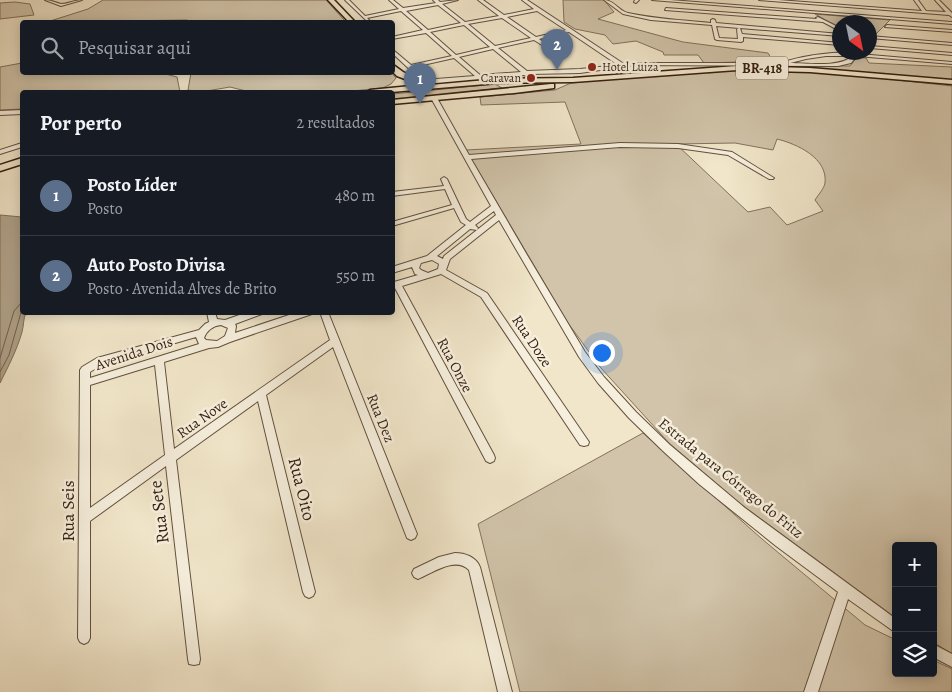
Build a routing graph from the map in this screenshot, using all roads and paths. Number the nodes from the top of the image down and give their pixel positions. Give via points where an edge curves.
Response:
1 (47, 0) edge
2 (80, 0) edge
3 (330, 0) edge
4 (347, 0) edge
5 (391, 0) edge
6 (456, 0) edge
7 (480, 0) edge
8 (524, 0) edge
9 (606, 0) edge
10 (655, 0) edge
11 (731, 0) edge
12 (761, 0) edge
13 (839, 0) edge
14 (872, 0) edge
15 (881, 0) edge
16 (885, 0) edge
17 (916, 0) edge
18 (937, 0) edge
19 (666, 1) edge
20 (791, 1) edge
21 (437, 2) edge
22 (942, 4) junction
23 (952, 5) edge
24 (732, 6) junction
25 (842, 6) junction
26 (539, 9) junction
27 (666, 9) junction
28 (777, 9) junction
29 (887, 9) junction
30 (402, 10) junction
31 (689, 10) junction
32 (712, 12) junction
33 (807, 12) junction
34 (925, 12) junction
35 (735, 14) junction
36 (952, 14) edge
37 (504, 16) junction
38 (757, 16) junction
39 (781, 18) junction
40 (894, 18) junction
41 (350, 20) edge
42 (366, 20) edge
43 (823, 20) junction
44 (667, 21) junction
45 (691, 23) junction
46 (952, 23) edge
47 (465, 24) junction
48 (714, 25) junction
49 (832, 25) edge
50 (738, 26) junction
51 (887, 26) junction
52 (763, 28) junction
53 (914, 28) junction
54 (571, 30) junction
55 (940, 30) junction
56 (427, 31) junction
57 (787, 31) junction
58 (952, 31) edge
59 (832, 34) edge
60 (877, 34) edge
61 (395, 37) edge
62 (740, 37) junction
63 (536, 38) junction
64 (877, 39) edge
65 (791, 40) junction
66 (927, 42) junction
67 (832, 43) edge
68 (952, 43) edge
69 (794, 46) dead end
70 (496, 48) junction
71 (877, 48) edge
72 (797, 52) dead end
73 (395, 53) edge
74 (556, 53) dead end
75 (832, 54) edge
76 (952, 54) edge
77 (877, 56) edge
78 (456, 57) junction
79 (646, 57) dead end
80 (797, 59) junction
81 (851, 60) edge
82 (952, 63) edge
83 (656, 64) junction
84 (782, 64) junction
85 (622, 65) junction
86 (410, 67) junction
87 (395, 69) edge
88 (592, 70) junction
89 (580, 71) junction
90 (400, 74) junction
91 (524, 74) junction
92 (479, 77) junction
93 (602, 78) junction
94 (586, 79) junction
95 (509, 80) junction
96 (550, 80) junction
97 (573, 80) junction
98 (498, 81) junction
99 (952, 82) edge
100 (431, 87) junction
101 (386, 90) edge
102 (395, 90) edge
103 (499, 93) junction
104 (434, 98) junction
105 (395, 102) edge
106 (20, 112) edge
107 (0, 113) edge
108 (20, 146) edge
109 (0, 152) edge
110 (467, 157) junction
111 (20, 162) edge
112 (0, 168) edge
113 (771, 178) dead end
114 (444, 179) dead end
115 (448, 187) junction
116 (395, 194) edge
117 (455, 206) junction
118 (497, 211) junction
119 (395, 223) edge
120 (470, 226) junction
121 (480, 231) junction
122 (430, 257) junction
123 (417, 263) junction
124 (443, 268) junction
125 (395, 269) edge
126 (424, 276) junction
127 (395, 285) edge
128 (212, 315) edge
129 (251, 315) edge
130 (299, 315) edge
131 (325, 315) edge
132 (214, 323) junction
133 (228, 323) junction
134 (202, 332) junction
135 (228, 339) junction
136 (334, 341) junction
137 (207, 345) junction
138 (159, 360) junction
139 (85, 383) junction
140 (261, 395) junction
141 (584, 442) dead end
142 (490, 458) dead end
143 (170, 459) junction
144 (85, 518) junction
145 (411, 534) dead end
146 (418, 573) dead end
147 (846, 590) junction
148 (310, 592) dead end
149 (892, 624) edge
150 (84, 638) dead end
151 (937, 652) edge
152 (194, 659) dead end
153 (952, 661) edge
154 (505, 692) edge
155 (811, 692) edge

1 - 2 street via 57,4
3 - 41 main road
4 - 42 street
5 - 30 street
6 - 21 street
7 - 37 street
8 - 26 street
9 - 44 street via 629,16
10 - 19 street
11 - 24 street
12 - 20 street
13 - 25 street
14 - 15 street
15 - 16 street
15 - 29 street
17 - 34 street
18 - 22 street
19 - 24 street
19 - 27 street
20 - 25 street
20 - 33 street
21 - 30 street
21 - 47 street
22 - 23 street
22 - 36 street
24 - 28 street
24 - 35 street
25 - 29 street
26 - 37 street
26 - 54 street
27 - 31 street
27 - 44 street
28 - 33 street
28 - 39 street
29 - 34 street
29 - 40 street
30 - 42 street
30 - 56 street
31 - 32 street
31 - 45 street
32 - 35 street
32 - 48 street
33 - 40 street
33 - 43 street
34 - 36 street
35 - 38 street
35 - 50 street
37 - 47 street
37 - 63 street
38 - 39 street
38 - 52 street
39 - 43 street
39 - 57 street
40 - 46 street
40 - 51 street
43 - 49 street
44 - 45 street
45 - 48 street
47 - 56 street
47 - 70 street
48 - 50 street
48 - 62 street via 717,38
50 - 52 street
50 - 62 street
51 - 53 street
51 - 60 street
52 - 57 street
53 - 55 street
53 - 66 street
54 - 63 street
54 - 85 street
55 - 58 street
55 - 68 street
56 - 61 street
56 - 78 street
57 - 59 street
57 - 65 street
62 - 65 street
63 - 70 street
63 - 74 street
64 - 66 street
65 - 67 street
65 - 69 street
66 - 68 street
70 - 78 street
70 - 91 street
71 - 76 street
72 - 80 street
73 - 86 street
75 - 80 street
77 - 82 street
78 - 86 street
78 - 92 street
79 - 83 street
80 - 84 street
81 - 84 street via 838,65
83 - 84 street
83 - 85 street
85 - 88 street
86 - 92 street via 421,78 431,80
87 - 90 main road
88 - 89 street
88 - 93 street
89 - 91 street
89 - 94 street
90 - 100 main road
90 - 101 main road via 398,84
91 - 92 street
91 - 95 street
91 - 96 street
93 - 94 main road, BR-418
93 - 99 main road, BR-418 via 758,68
94 - 97 main road, BR-418
95 - 96 main road, BR-418
95 - 98 main road, BR-418
96 - 97 main road, BR-418
97 - 103 main road, BR-418
98 - 100 main road, BR-418
98 - 103 main road via 506,88
100 - 102 main road, BR-418
103 - 104 main road, BR-418
104 - 105 main road, BR-418
104 - 110 street, Estrada para Córrego do Fritz
106 - 107 street
108 - 109 street
110 - 113 street via 620,145 678,146 730,153
110 - 118 street, Estrada para Córrego do Fritz
111 - 112 main road
114 - 115 street
115 - 116 street
115 - 117 street
117 - 119 street
117 - 120 street
118 - 120 street
118 - 121 street
118 - 147 street, Estrada para Córrego do Fritz via 599,378 624,407 688,467
120 - 121 street
120 - 122 street
121 - 124 street via 447,258
122 - 123 street
122 - 124 street via 439,259
123 - 125 street
123 - 126 street via 416,270
124 - 126 street via 432,276
124 - 141 street, Rua Doze via 484,295
126 - 127 street
127 - 142 street, Rua Onze
128 - 132 street
129 - 133 street
130 - 135 street, Avenida Dois
131 - 136 street, Rua Dez
132 - 133 street
132 - 134 street, Avenida Dois
133 - 135 street via 233,329
134 - 137 street via 201,341
134 - 139 street, Avenida Dois via 92,365 85,370
135 - 137 street, Avenida Dois via 220,344
136 - 140 street, Rua Nove
136 - 145 street, Rua Dez
137 - 138 street, Avenida Dois
138 - 139 street, Avenida Dois
138 - 143 street, Rua Sete
139 - 144 street, Rua Seis
140 - 143 street, Rua Nove
140 - 148 street, Rua Oito
143 - 144 street, Rua Nove
143 - 152 street, Rua Sete
144 - 150 street, Rua Seis
146 - 154 street via 452,559 470,561
147 - 149 street, Estrada para Córrego do Fritz
147 - 155 street
151 - 153 street

